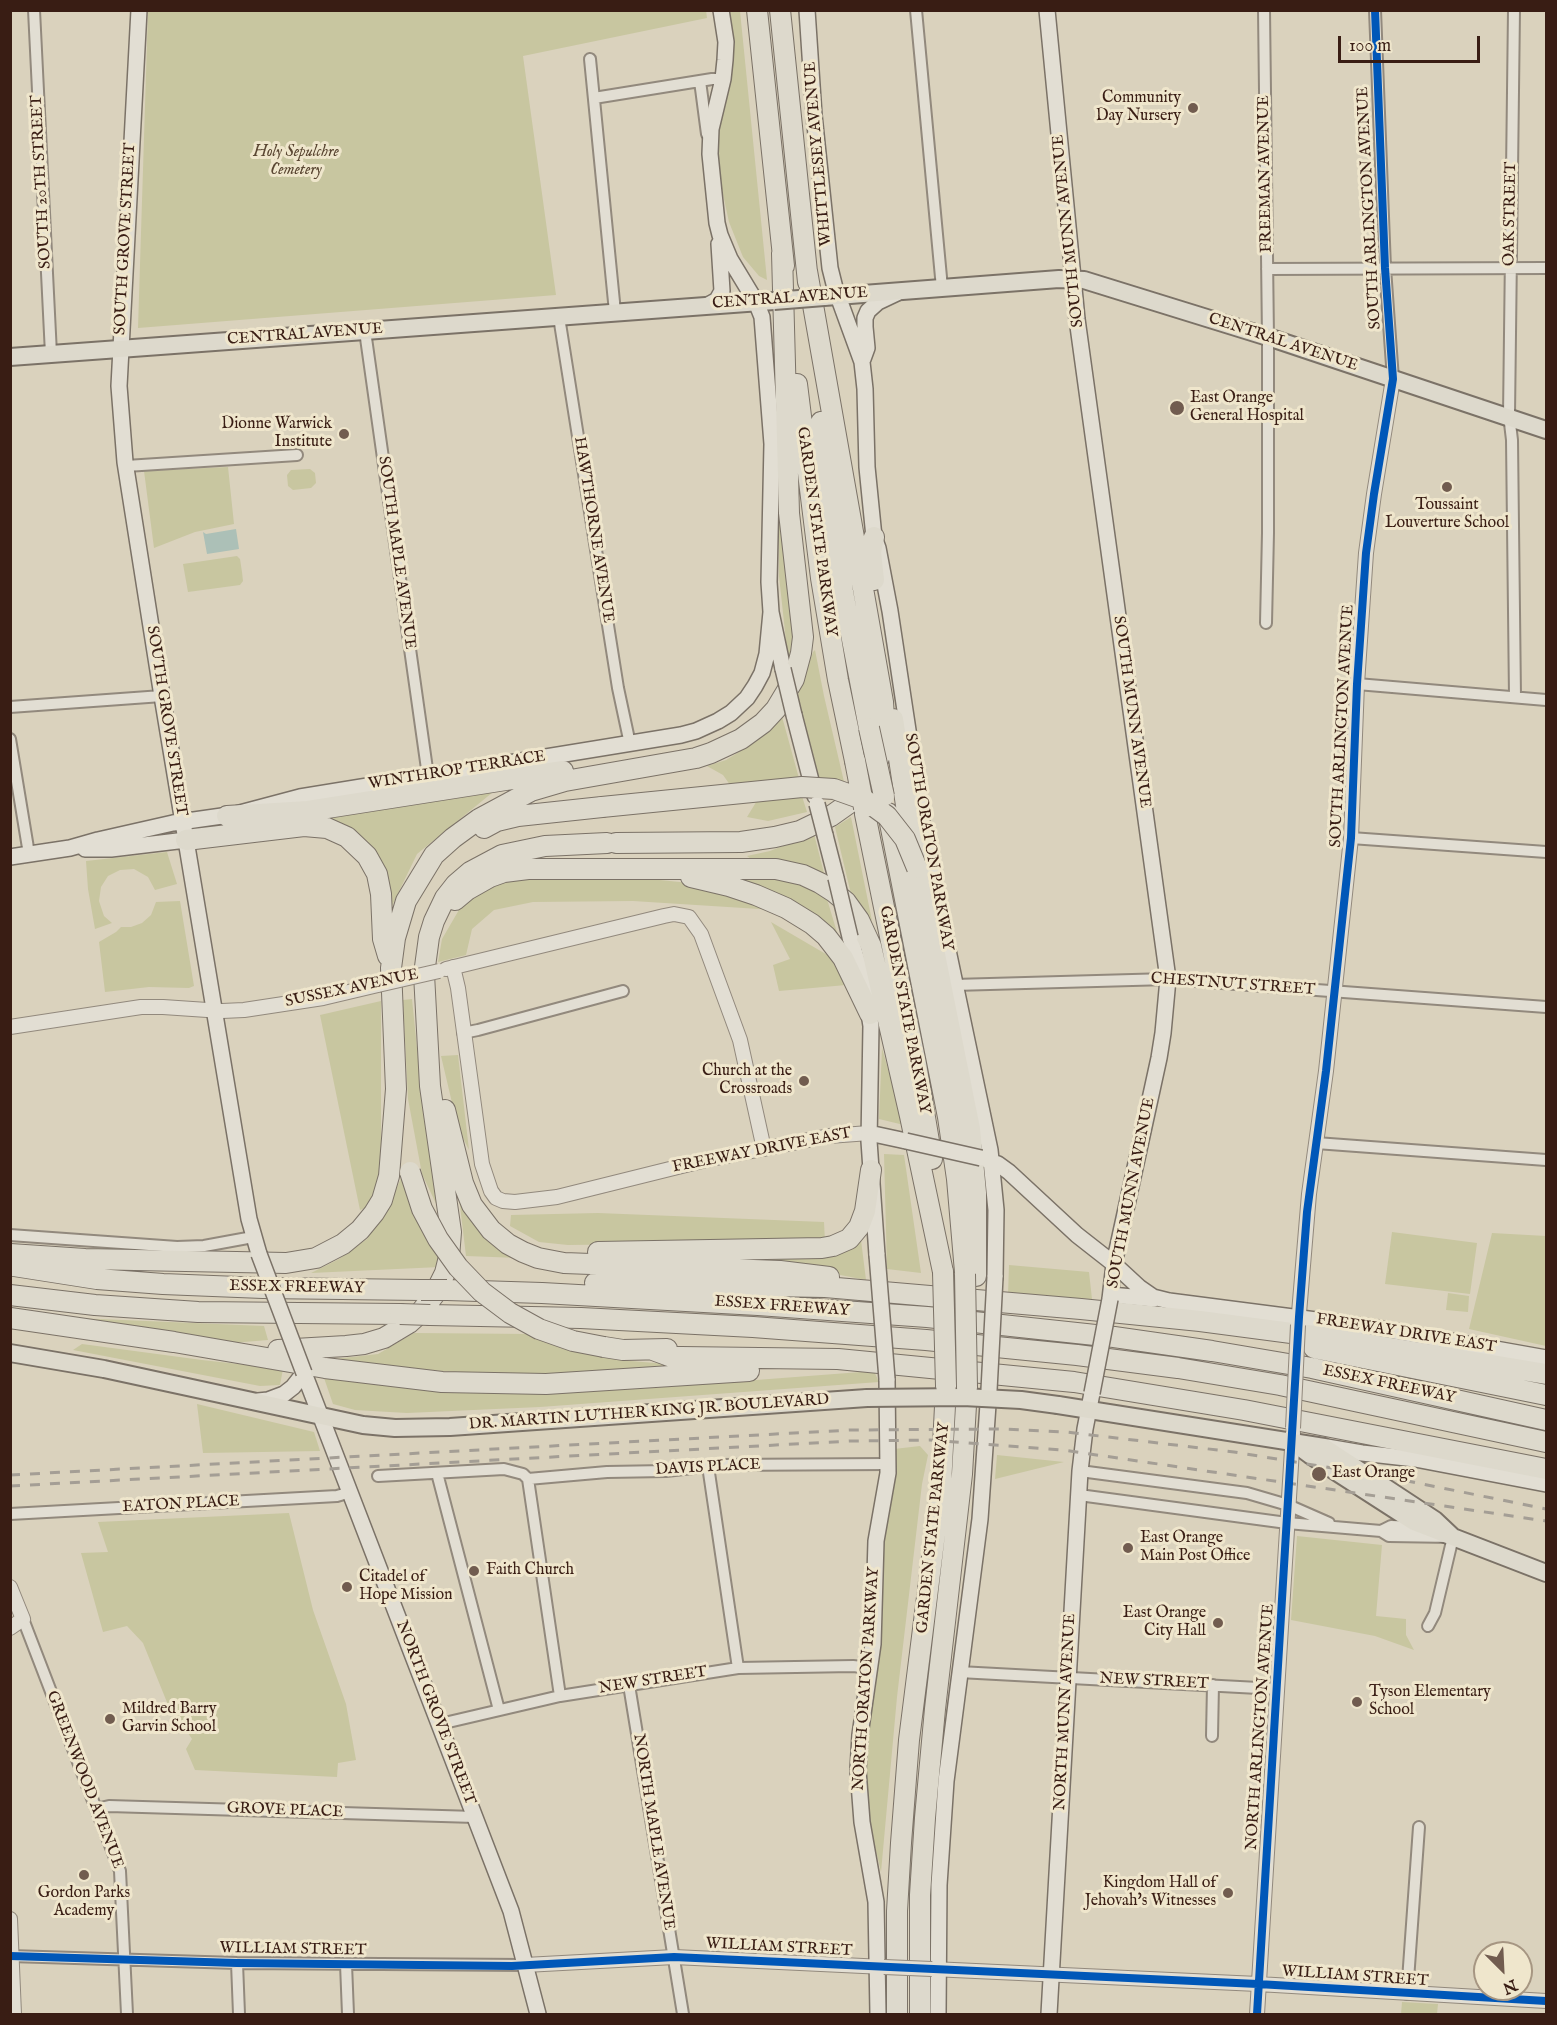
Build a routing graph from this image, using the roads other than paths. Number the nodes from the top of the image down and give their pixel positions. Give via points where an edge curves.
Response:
1 (34, 10) edge
2 (138, 10) edge
3 (721, 10) edge
4 (757, 10) edge
5 (780, 10) edge
6 (807, 10) edge
7 (916, 10) edge
8 (1047, 10) edge
9 (1264, 10) edge
10 (1376, 10) edge
11 (1514, 10) edge
12 (590, 59) dead end
13 (723, 79) junction
14 (700, 81) junction
15 (594, 98) junction
16 (710, 154) junction
17 (717, 223) junction
18 (782, 252) junction
19 (1385, 268) junction
20 (1510, 268) junction
21 (1546, 268) edge
22 (1267, 269) junction
23 (807, 271) junction
24 (1072, 279) junction
25 (942, 288) junction
26 (902, 291) junction
27 (831, 296) junction
28 (756, 302) junction
29 (708, 305) junction
30 (615, 312) junction
31 (559, 317) junction
32 (365, 331) junction
33 (1268, 337) junction
34 (120, 349) junction
35 (51, 354) junction
36 (10, 357) edge
37 (862, 362) junction
38 (1393, 379) junction
39 (1509, 418) junction
40 (1546, 430) edge
41 (297, 455) dead end
42 (126, 466) junction
43 (874, 537) junction
44 (771, 612) junction
45 (1266, 623) dead end
46 (1357, 684) junction
47 (162, 696) junction
48 (1515, 697) junction
49 (1546, 700) edge
50 (10, 707) edge
51 (10, 739) edge
52 (630, 744) junction
53 (610, 772) junction
54 (428, 776) junction
55 (226, 816) junction
56 (185, 831) junction
57 (1351, 838) junction
58 (1546, 852) edge
59 (29, 854) junction
60 (10, 857) edge
61 (428, 866) junction
62 (917, 868) junction
63 (602, 869) junction
64 (432, 927) junction
65 (453, 967) junction
66 (391, 968) junction
67 (1168, 979) junction
68 (954, 985) junction
69 (623, 991) dead end
70 (1335, 992) junction
71 (1546, 1007) edge
72 (214, 1011) junction
73 (870, 1014) junction
74 (426, 1023) junction
75 (10, 1027) edge
76 (463, 1032) junction
77 (396, 1089) junction
78 (869, 1133) junction
79 (1316, 1143) junction
80 (764, 1149) junction
81 (987, 1160) junction
82 (1546, 1160) edge
83 (460, 1168) junction
84 (871, 1170) junction
85 (10, 1235) edge
86 (253, 1237) junction
87 (10, 1254) edge
88 (1114, 1264) junction
89 (10, 1266) edge
90 (944, 1272) junction
91 (979, 1276) junction
92 (447, 1290) junction
93 (10, 1295) edge
94 (923, 1296) junction
95 (1111, 1297) junction
96 (1169, 1301) junction
97 (1081, 1309) junction
98 (10, 1318) edge
99 (1299, 1321) junction
100 (926, 1340) junction
101 (174, 1342) junction
102 (653, 1350) junction
103 (10, 1353) edge
104 (1546, 1358) edge
105 (902, 1365) junction
106 (304, 1374) junction
107 (1546, 1374) edge
108 (1546, 1395) edge
109 (254, 1401) junction
110 (1091, 1401) junction
111 (321, 1416) junction
112 (1546, 1420) edge
113 (1292, 1435) junction
114 (1546, 1442) edge
115 (1324, 1447) junction
116 (888, 1464) junction
117 (708, 1466) junction
118 (1546, 1469) edge
119 (1080, 1471) junction
120 (436, 1473) junction
121 (378, 1476) dead end
122 (528, 1479) junction
123 (1546, 1485) edge
124 (351, 1492) junction
125 (1079, 1496) junction
126 (1288, 1505) junction
127 (10, 1514) edge
128 (1287, 1523) junction
129 (1338, 1526) junction
130 (1426, 1528) junction
131 (1381, 1531) junction
132 (1453, 1537) junction
133 (1546, 1573) edge
134 (10, 1587) edge
135 (23, 1619) junction
136 (1428, 1626) dead end
137 (10, 1628) edge
138 (738, 1668) junction
139 (870, 1668) junction
140 (959, 1672) junction
141 (1068, 1677) junction
142 (629, 1685) junction
143 (1213, 1685) junction
144 (1277, 1689) junction
145 (560, 1696) junction
146 (499, 1710) junction
147 (440, 1724) junction
148 (1212, 1736) dead end
149 (96, 1809) junction
150 (475, 1817) junction
151 (1419, 1827) dead end
152 (10, 1918) edge
153 (11, 1956) edge
154 (674, 1957) junction
155 (125, 1959) junction
156 (237, 1963) junction
157 (346, 1964) junction
158 (525, 1965) junction
159 (880, 1967) junction
160 (935, 1969) junction
161 (1051, 1974) junction
162 (1258, 1984) junction
163 (1407, 1994) junction
164 (1546, 2001) edge
165 (14, 2014) edge
166 (127, 2014) edge
167 (239, 2014) edge
168 (348, 2014) edge
169 (538, 2014) edge
170 (683, 2014) edge
171 (878, 2014) edge
172 (897, 2014) edge
173 (920, 2014) edge
174 (938, 2014) edge
175 (1049, 2014) edge
176 (1257, 2014) edge

1 - 35 street, SOUTH 20TH STREET
2 - 34 main road, SOUTH GROVE STREET
3 - 13 main road via 726,42
4 - 18 highway, GARDEN STATE PARKWAY
5 - 23 highway, GARDEN STATE PARKWAY
6 - 27 main road, WHITTLESEY AVENUE
7 - 25 street
8 - 24 main road, SOUTH MUNN AVENUE
9 - 22 street, FREEMAN AVENUE
10 - 19 street, SOUTH ARLINGTON AVENUE
11 - 20 street, OAK STREET
12 - 15 street
13 - 14 street
13 - 16 main road via 711,129
14 - 15 street
14 - 16 street
15 - 30 street
16 - 17 main road
17 - 28 main road via 726,252
17 - 29 main road via 722,291
18 - 53 highway via 789,513 802,629 797,670 770,716 734,743 696,758
18 - 90 highway, GARDEN STATE PARKWAY, bridge via 820,570 838,680 926,1123
19 - 20 street
19 - 22 street
19 - 38 street, SOUTH ARLINGTON AVENUE
20 - 21 street
20 - 39 street, OAK STREET
22 - 33 street, FREEMAN AVENUE
23 - 64 highway via 884,710 881,753 870,778 855,799 831,816 801,831 775,837 741,842 612,843 511,852 477,867 456,884
23 - 91 highway, GARDEN STATE PARKWAY, bridge via 816,377 845,603 948,1116 960,1202
24 - 25 main road, CENTRAL AVENUE
24 - 33 main road, CENTRAL AVENUE via 1097,283
24 - 67 main road, SOUTH MUNN AVENUE
25 - 26 main road, CENTRAL AVENUE
26 - 27 main road, CENTRAL AVENUE
26 - 37 main road via 868,310 867,348
27 - 28 main road, CENTRAL AVENUE, bridge
27 - 37 main road, SOUTH ORATON PARKWAY
28 - 29 main road, CENTRAL AVENUE
28 - 44 main road via 762,322 772,444
29 - 30 main road, CENTRAL AVENUE
30 - 31 main road, CENTRAL AVENUE
31 - 32 main road, CENTRAL AVENUE
31 - 52 street, HAWTHORNE AVENUE
32 - 34 main road, CENTRAL AVENUE
32 - 54 street, SOUTH MAPLE AVENUE
33 - 38 main road, CENTRAL AVENUE
33 - 45 street, FREEMAN AVENUE
34 - 35 main road, CENTRAL AVENUE
34 - 42 main road, SOUTH GROVE STREET
35 - 36 main road, CENTRAL AVENUE
37 - 43 main road, SOUTH ORATON PARKWAY
38 - 39 main road, CENTRAL AVENUE
38 - 46 street, SOUTH ARLINGTON AVENUE via 1366,553
39 - 40 main road, CENTRAL AVENUE
39 - 48 street, OAK STREET
41 - 42 street
42 - 47 main road, SOUTH GROVE STREET
43 - 62 highway, bridge via 870,552
43 - 68 main road, SOUTH ORATON PARKWAY via 890,611 922,826
44 - 52 main road, WINTHROP TERRACE via 762,673 737,708 696,731
44 - 73 main road, bridge
46 - 48 street
46 - 57 street, SOUTH ARLINGTON AVENUE
47 - 50 street
47 - 56 main road, SOUTH GROVE STREET
48 - 49 street
51 - 59 street
52 - 54 main road, WINTHROP TERRACE
53 - 55 highway via 589,768 320,809
53 - 61 highway via 548,786 508,802 453,838
54 - 55 main road, WINTHROP TERRACE via 300,797
55 - 56 main road, WINTHROP TERRACE
56 - 59 main road, WINTHROP TERRACE via 111,849 70,848
56 - 66 highway via 311,826 347,837 367,856 377,874 383,939
56 - 72 main road, SOUTH GROVE STREET
57 - 58 street
57 - 70 street, SOUTH ARLINGTON AVENUE
59 - 60 main road, WINTHROP TERRACE
61 - 62 highway, bridge via 497,821 526,814 802,787 828,788 865,800 887,816 905,839
61 - 66 highway via 406,902
62 - 91 highway via 970,1129
63 - 64 highway via 504,872 460,896
63 - 73 highway via 698,879 786,908 819,930 838,950
63 - 90 highway via 783,870 820,883 851,908 873,953
64 - 74 highway via 424,964
65 - 72 street, SUSSEX AVENUE, bridge via 323,998
65 - 76 street
65 - 80 street, SUSSEX AVENUE via 664,916 689,917 702,933 740,1040
66 - 77 highway
67 - 68 street, CHESTNUT STREET
67 - 70 street, CHESTNUT STREET
67 - 88 main road, SOUTH MUNN AVENUE via 1159,1058
68 - 81 main road, SOUTH ORATON PARKWAY via 978,1091
69 - 76 street
70 - 71 street, CHESTNUT STREET
70 - 79 street, SOUTH ARLINGTON AVENUE
72 - 75 street, SUSSEX AVENUE via 141,1007
72 - 86 main road, SOUTH GROVE STREET
73 - 78 main road
74 - 83 highway
74 - 101 highway via 430,1086 451,1241 445,1273 425,1307 396,1332 358,1345 278,1350
76 - 80 street, FREEWAY DRIVE EAST via 482,1164 488,1185 499,1199 510,1202 557,1197
77 - 87 highway via 392,1158 385,1193 365,1225 330,1252 278,1264
77 - 102 highway, bridge via 410,1172 423,1209 438,1239 482,1292 539,1329 573,1341
78 - 80 street, FREEWAY DRIVE EAST
78 - 81 main road, FREEWAY DRIVE EAST, bridge
78 - 84 main road
79 - 82 street
79 - 99 street, SOUTH ARLINGTON AVENUE
81 - 88 main road, FREEWAY DRIVE EAST via 1009,1172
81 - 91 main road, SOUTH ORATON PARKWAY via 996,1210
83 - 84 highway via 480,1206 506,1232 542,1248 584,1252 833,1246 849,1239 859,1227
83 - 94 highway via 469,1198 486,1225 508,1244 538,1258 571,1263 792,1272
84 - 116 main road, NORTH ORATON PARKWAY, bridge via 887,1379
85 - 86 street via 177,1247
86 - 106 main road, SOUTH GROVE STREET, bridge
88 - 95 main road, SOUTH MUNN AVENUE
88 - 96 main road, FREEWAY DRIVE EAST via 1144,1292
89 - 92 highway, ESSEX FREEWAY, bridge via 163,1284
90 - 172 highway, GARDEN STATE PARKWAY, bridge via 946,1386 941,1486 900,1843
91 - 140 main road, SOUTH ORATON PARKWAY, bridge via 989,1390 980,1519
91 - 173 highway, GARDEN STATE PARKWAY, bridge via 959,1506 927,1786 920,1895
92 - 94 highway via 556,1282 813,1287
92 - 112 highway, ESSEX FREEWAY via 758,1305 927,1317 1114,1337 1301,1366
93 - 100 highway, ESSEX FREEWAY, bridge via 189,1312 650,1321
94 - 97 highway
95 - 96 main road
95 - 110 main road, SOUTH MUNN AVENUE, bridge
96 - 99 main road, FREEWAY DRIVE EAST
97 - 107 highway via 1337,1339
97 - 108 highway via 1326,1350
98 - 101 highway
99 - 104 main road, FREEWAY DRIVE EAST via 1404,1332
99 - 113 street, SOUTH ARLINGTON AVENUE, bridge
100 - 102 highway via 880,1349
100 - 114 highway, ESSEX FREEWAY via 1212,1373
101 - 105 highway via 364,1374 473,1383 546,1384 837,1365
102 - 105 highway via 687,1358 826,1358
103 - 109 main road, DR. MARTIN LUTHER KING JR. BOULEVARD via 112,1370
105 - 118 highway via 1074,1382 1176,1398
106 - 109 main road via 284,1395
106 - 111 main road, SOUTH GROVE STREET
109 - 111 main road, DR. MARTIN LUTHER KING JR. BOULEVARD
110 - 111 main road, DR. MARTIN LUTHER KING JR. BOULEVARD, bridge via 1058,1405 963,1396 867,1398 414,1429 377,1427
110 - 113 main road, DR. MARTIN LUTHER KING JR. BOULEVARD
110 - 119 main road, NORTH MUNN AVENUE
111 - 124 main road, NORTH GROVE STREET
113 - 115 main road, DR. MARTIN LUTHER KING JR. BOULEVARD
113 - 126 street, NORTH ARLINGTON AVENUE
113 - 130 main road, DR. MARTIN LUTHER KING JR. BOULEVARD via 1310,1455
115 - 123 main road via 1415,1458
115 - 132 main road, DR. MARTIN LUTHER KING JR. BOULEVARD via 1435,1520
116 - 117 street, DAVIS PLACE
116 - 139 main road, NORTH ORATON PARKWAY via 876,1545
117 - 122 street, DAVIS PLACE
117 - 138 street
119 - 125 main road, NORTH MUNN AVENUE
119 - 126 street via 1247,1493
120 - 121 street
120 - 122 street via 504,1469 523,1473
120 - 146 street
122 - 145 street
124 - 127 street, EATON PLACE via 337,1496
124 - 147 main road, NORTH GROVE STREET
125 - 128 street
125 - 141 main road, NORTH MUNN AVENUE
126 - 128 street, NORTH ARLINGTON AVENUE
126 - 129 street
128 - 129 street
128 - 144 street, NORTH ARLINGTON AVENUE
129 - 131 street
130 - 131 street via 1391,1526
130 - 132 main road, DR. MARTIN LUTHER KING JR. BOULEVARD
131 - 132 street via 1391,1536
132 - 133 main road, DR. MARTIN LUTHER KING JR. BOULEVARD
132 - 136 street via 1435,1613
134 - 135 street, GREENWOOD AVENUE
135 - 137 street
135 - 149 street, GREENWOOD AVENUE
138 - 139 street, NEW STREET
138 - 142 street, NEW STREET
139 - 159 main road, NORTH ORATON PARKWAY via 860,1735 858,1786 876,1902
140 - 141 street, NEW STREET
140 - 160 main road via 943,1814
141 - 143 street, NEW STREET
141 - 161 main road, NORTH MUNN AVENUE
142 - 145 street, NEW STREET
142 - 154 street, NORTH MAPLE AVENUE
143 - 144 street, NEW STREET
143 - 148 street
144 - 162 street, NORTH ARLINGTON AVENUE
145 - 146 street, NEW STREET
146 - 147 street, NEW STREET
147 - 150 main road, NORTH GROVE STREET
149 - 150 street, GROVE PLACE via 109,1806
149 - 155 street, GREENWOOD AVENUE via 121,1875
150 - 158 main road, NORTH GROVE STREET via 511,1911
151 - 163 street
152 - 153 street
153 - 155 street, WILLIAM STREET
153 - 165 street
154 - 158 street, WILLIAM STREET
154 - 159 street, WILLIAM STREET
154 - 170 street, NORTH MAPLE AVENUE
155 - 156 street, WILLIAM STREET
155 - 166 street, GREENWOOD AVENUE
156 - 157 street, WILLIAM STREET
156 - 167 street
157 - 158 street, WILLIAM STREET
157 - 168 street
158 - 169 main road, NORTH GROVE STREET
159 - 160 street, WILLIAM STREET, bridge
159 - 171 main road, NORTH ORATON PARKWAY
160 - 161 street, WILLIAM STREET
160 - 174 main road
161 - 162 street, WILLIAM STREET
161 - 175 main road, NORTH MUNN AVENUE
162 - 163 street, WILLIAM STREET
162 - 176 street, NORTH ARLINGTON AVENUE
163 - 164 street, WILLIAM STREET

